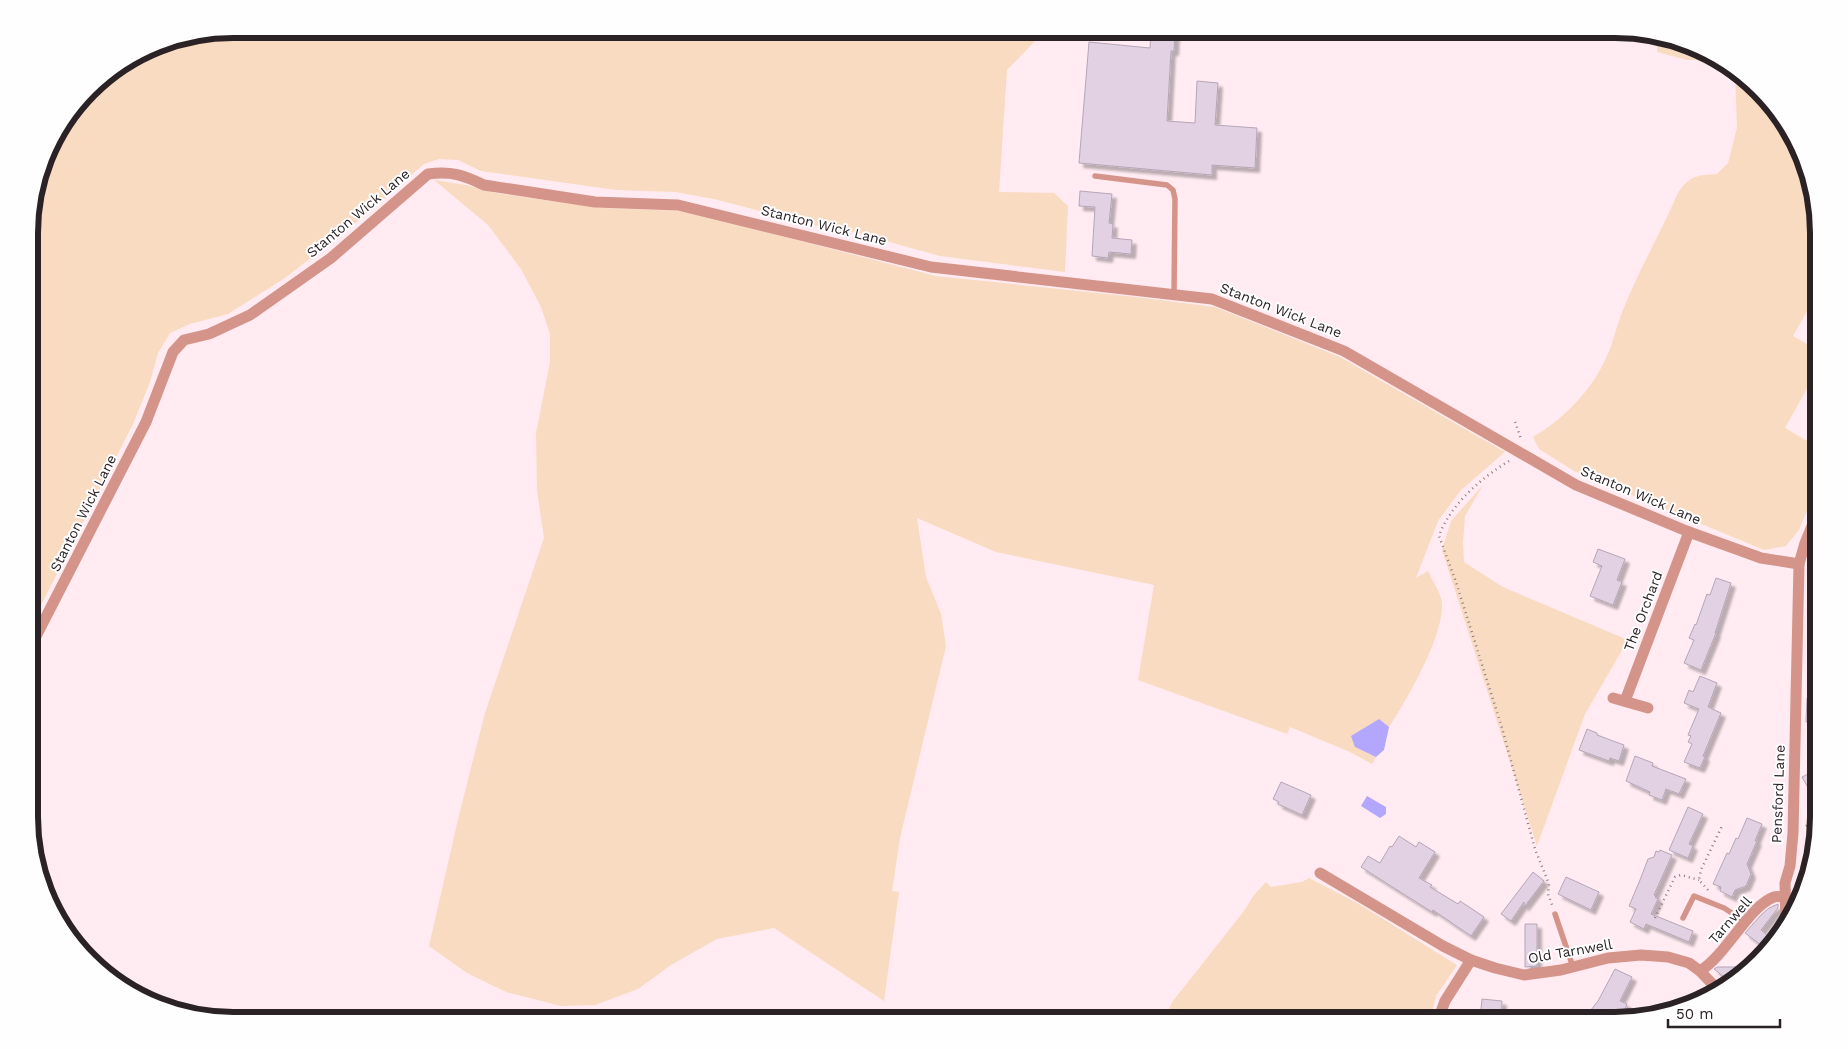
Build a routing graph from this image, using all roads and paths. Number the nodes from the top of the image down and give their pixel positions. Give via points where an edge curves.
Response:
1 (1095, 176) dead end
2 (1174, 295) junction
3 (1523, 454) junction
4 (1810, 531) edge
5 (1689, 532) junction
6 (1799, 564) junction
7 (38, 632) edge
8 (1613, 698) dead end
9 (1625, 701) junction
10 (1648, 708) dead end
11 (1810, 824) edge
12 (1722, 826) dead end
13 (1804, 827) dead end
14 (1320, 873) dead end
15 (1699, 880) junction
16 (1785, 897) junction
17 (1724, 908) junction
18 (1786, 911) edge
19 (1555, 914) joint
20 (1655, 918) dead end
21 (1683, 918) dead end
22 (1746, 922) junction
23 (1471, 960) junction
24 (1573, 967) junction
25 (1700, 970) junction
26 (1713, 985) edge
27 (1441, 1012) edge

1 - 2 lane via 1167,185 1173,190 1176,199
2 - 3 street, Stanton Wick Lane via 1212,299 1344,351
2 - 7 street, Stanton Wick Lane via 932,267 678,205 595,202 484,185 446,172 428,174 331,258 250,315 208,334 184,340 172,352 146,422
3 - 5 street, Stanton Wick Lane via 1576,485
3 - 19 path via 1496,469 1466,496 1443,524 1439,536 1502,728
4 - 6 street, Pensford Lane
5 - 6 street, Stanton Wick Lane via 1761,558
5 - 9 street, The Orchard
6 - 16 street, Pensford Lane via 1793,833
8 - 9 street
9 - 10 street
11 - 13 path
12 - 15 path
14 - 23 street, Old Tarnwell
15 - 17 path
15 - 20 path via 1681,874 1675,877
16 - 18 street, Pensford Lane
16 - 22 street, Tarnwell via 1775,897 1766,902
17 - 21 lane via 1694,896
17 - 22 lane
19 - 24 lane
22 - 25 street, Tarnwell via 1720,954
23 - 24 street, Old Tarnwell via 1524,975
23 - 27 street via 1444,1001
24 - 25 street, Old Tarnwell via 1608,958 1641,955 1668,957
25 - 26 street, Old Tarnwell

